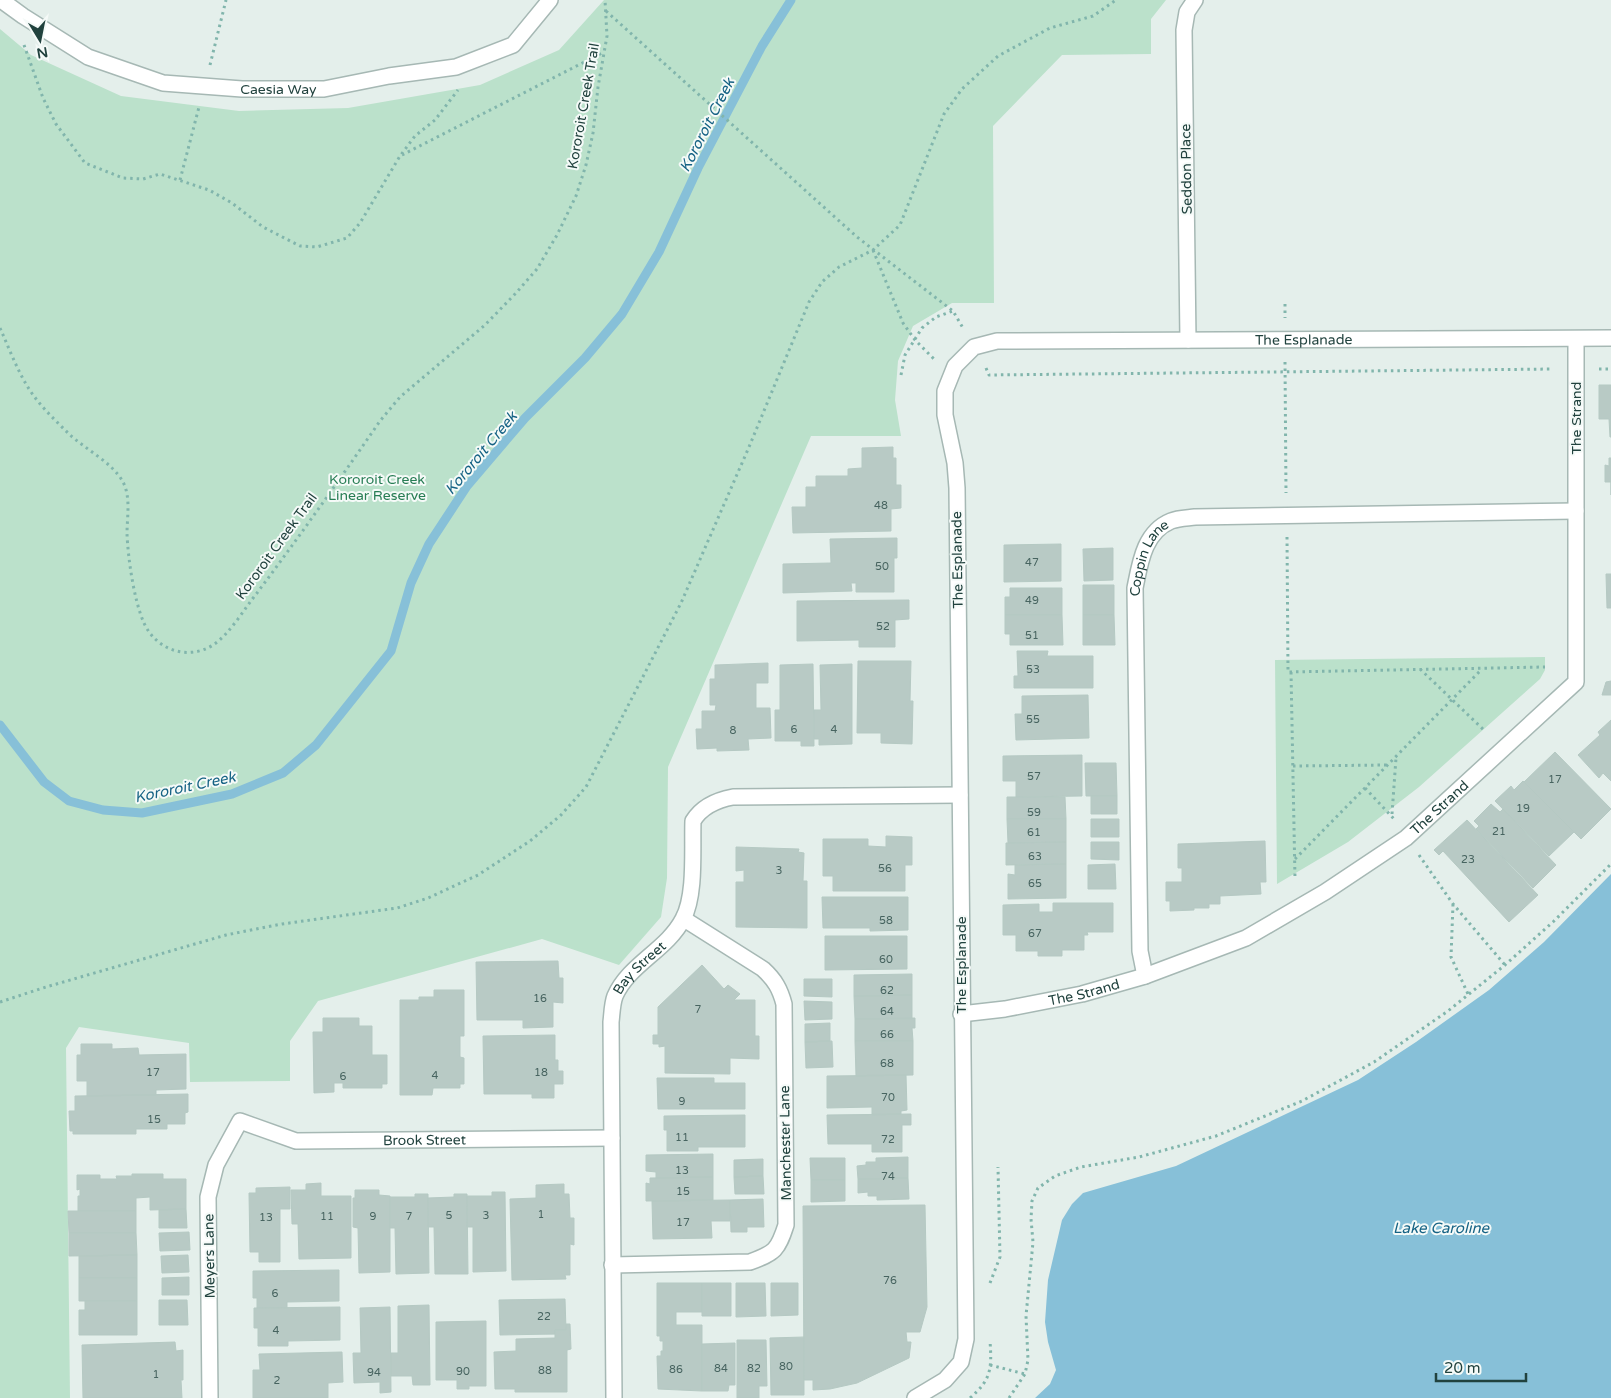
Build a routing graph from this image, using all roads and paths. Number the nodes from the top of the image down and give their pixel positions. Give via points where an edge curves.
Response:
1 (1, 0) edge
2 (550, 0) edge
3 (605, 0) edge
4 (1116, 0) edge
5 (1195, 0) edge
6 (606, 11) junction
7 (22, 40) dead end
8 (604, 52) junction
9 (463, 84) dead end
10 (400, 156) junction
11 (873, 250) junction
12 (1284, 304) dead end
13 (953, 311) junction
14 (0, 328) edge
15 (1611, 338) edge
16 (1576, 339) junction
17 (915, 340) junction
18 (1188, 340) junction
19 (1285, 340) junction
20 (974, 347) junction
21 (1576, 369) junction
22 (1611, 369) edge
23 (1285, 373) junction
24 (901, 375) dead end
25 (950, 375) junction
26 (1576, 511) junction
27 (1286, 515) junction
28 (1545, 667) dead end
29 (1483, 668) junction
30 (1420, 669) junction
31 (1291, 672) junction
32 (1451, 701) junction
33 (1485, 731) dead end
34 (1397, 756) junction
35 (1388, 765) junction
36 (1293, 766) junction
37 (1365, 788) junction
38 (960, 795) junction
39 (1392, 814) junction
40 (1406, 838) junction
41 (1295, 859) junction
42 (1611, 864) edge
43 (1295, 879) dead end
44 (1454, 904) junction
45 (684, 919) junction
46 (1505, 965) junction
47 (1145, 976) junction
48 (1468, 995) junction
49 (0, 1002) edge
50 (961, 1014) junction
51 (240, 1121) joint
52 (612, 1138) junction
53 (998, 1167) dead end
54 (612, 1265) junction
55 (989, 1286) dead end
56 (990, 1338) dead end
57 (990, 1365) junction
58 (1025, 1374) junction
59 (210, 1398) edge
60 (614, 1398) edge
61 (915, 1398) edge
62 (970, 1398) edge
63 (1009, 1398) edge

1 - 2 street, Caesia Way via 88,57 163,83 242,89 324,89 456,67 513,45
3 - 6 path, Kororoit Creek Trail
4 - 11 path via 1093,16 1050,28 998,56 962,89 944,114 900,225
5 - 18 street, Seddon Place via 1187,12 1184,30
6 - 8 path, Kororoit Creek Trail
6 - 11 path
7 - 10 path via 56,124 85,163 122,178 143,179 160,174 209,190 263,227 300,246 317,247 347,238 360,223
8 - 10 path
8 - 14 path, Kororoit Creek Trail via 586,165 576,196 537,269 485,325 400,396 229,629 214,644 200,651 185,653 172,650 150,634 138,606 131,570 124,484 118,473 71,436 29,390
9 - 10 path via 435,120 415,136
11 - 13 path
11 - 17 path via 903,323
11 - 49 path via 839,267 822,282 810,302 681,603 586,787 561,815 530,841 478,875 428,898 397,908 282,924 226,936
12 - 19 path
13 - 17 path via 936,317 922,328
13 - 20 path
15 - 16 street, The Esplanade
16 - 19 street, The Esplanade
16 - 21 street, The Strand
17 - 24 path via 905,355
17 - 25 path
18 - 19 street, The Esplanade
18 - 20 street, The Esplanade via 997,341
19 - 23 path
20 - 23 path via 989,375
20 - 25 street, The Esplanade
21 - 22 path
21 - 23 path
21 - 26 street, The Strand
23 - 27 path
25 - 38 street, The Esplanade via 945,391 945,415 955,463 956,488
26 - 27 street, Coppin Lane
26 - 40 street, The Strand via 1576,682
27 - 31 path via 1288,672
27 - 47 street, Coppin Lane via 1195,517 1171,521 1153,534 1144,548 1135,588 1140,951
28 - 29 path
29 - 30 path
29 - 32 path
30 - 31 path
30 - 32 path
31 - 36 path
32 - 33 path
32 - 34 path
34 - 35 path
34 - 39 path
35 - 36 path
35 - 37 path
36 - 41 path
37 - 39 path
37 - 41 path
38 - 45 street, Bay Street via 733,796 716,801 698,812 693,821 690,898
38 - 50 street, The Esplanade
39 - 40 path
40 - 44 path
40 - 47 street, The Strand via 1325,892 1246,938
41 - 43 path
42 - 46 path
44 - 46 path
44 - 48 path via 1451,957
45 - 52 street, Bay Street via 675,932 623,981 614,998 611,1022
45 - 54 street, Manchester Lane via 763,969 781,991 784,1004 786,1225 781,1241 770,1254 750,1262
46 - 48 path
47 - 50 street, The Strand via 1082,994
48 - 58 path via 1374,1062 1302,1101 1216,1136 1140,1157 1081,1167 1055,1176 1038,1188 1032,1201 1033,1242 1026,1316 1028,1360
50 - 61 street, The Esplanade via 966,1339 962,1362 945,1380
51 - 52 street, Brook Street via 296,1141
51 - 59 street, Meyers Lane via 216,1165 208,1197
52 - 54 street, Bay Street
53 - 55 path via 1000,1257
54 - 60 street, Bay Street
56 - 57 path
57 - 58 path
57 - 62 path via 988,1378
58 - 63 path

